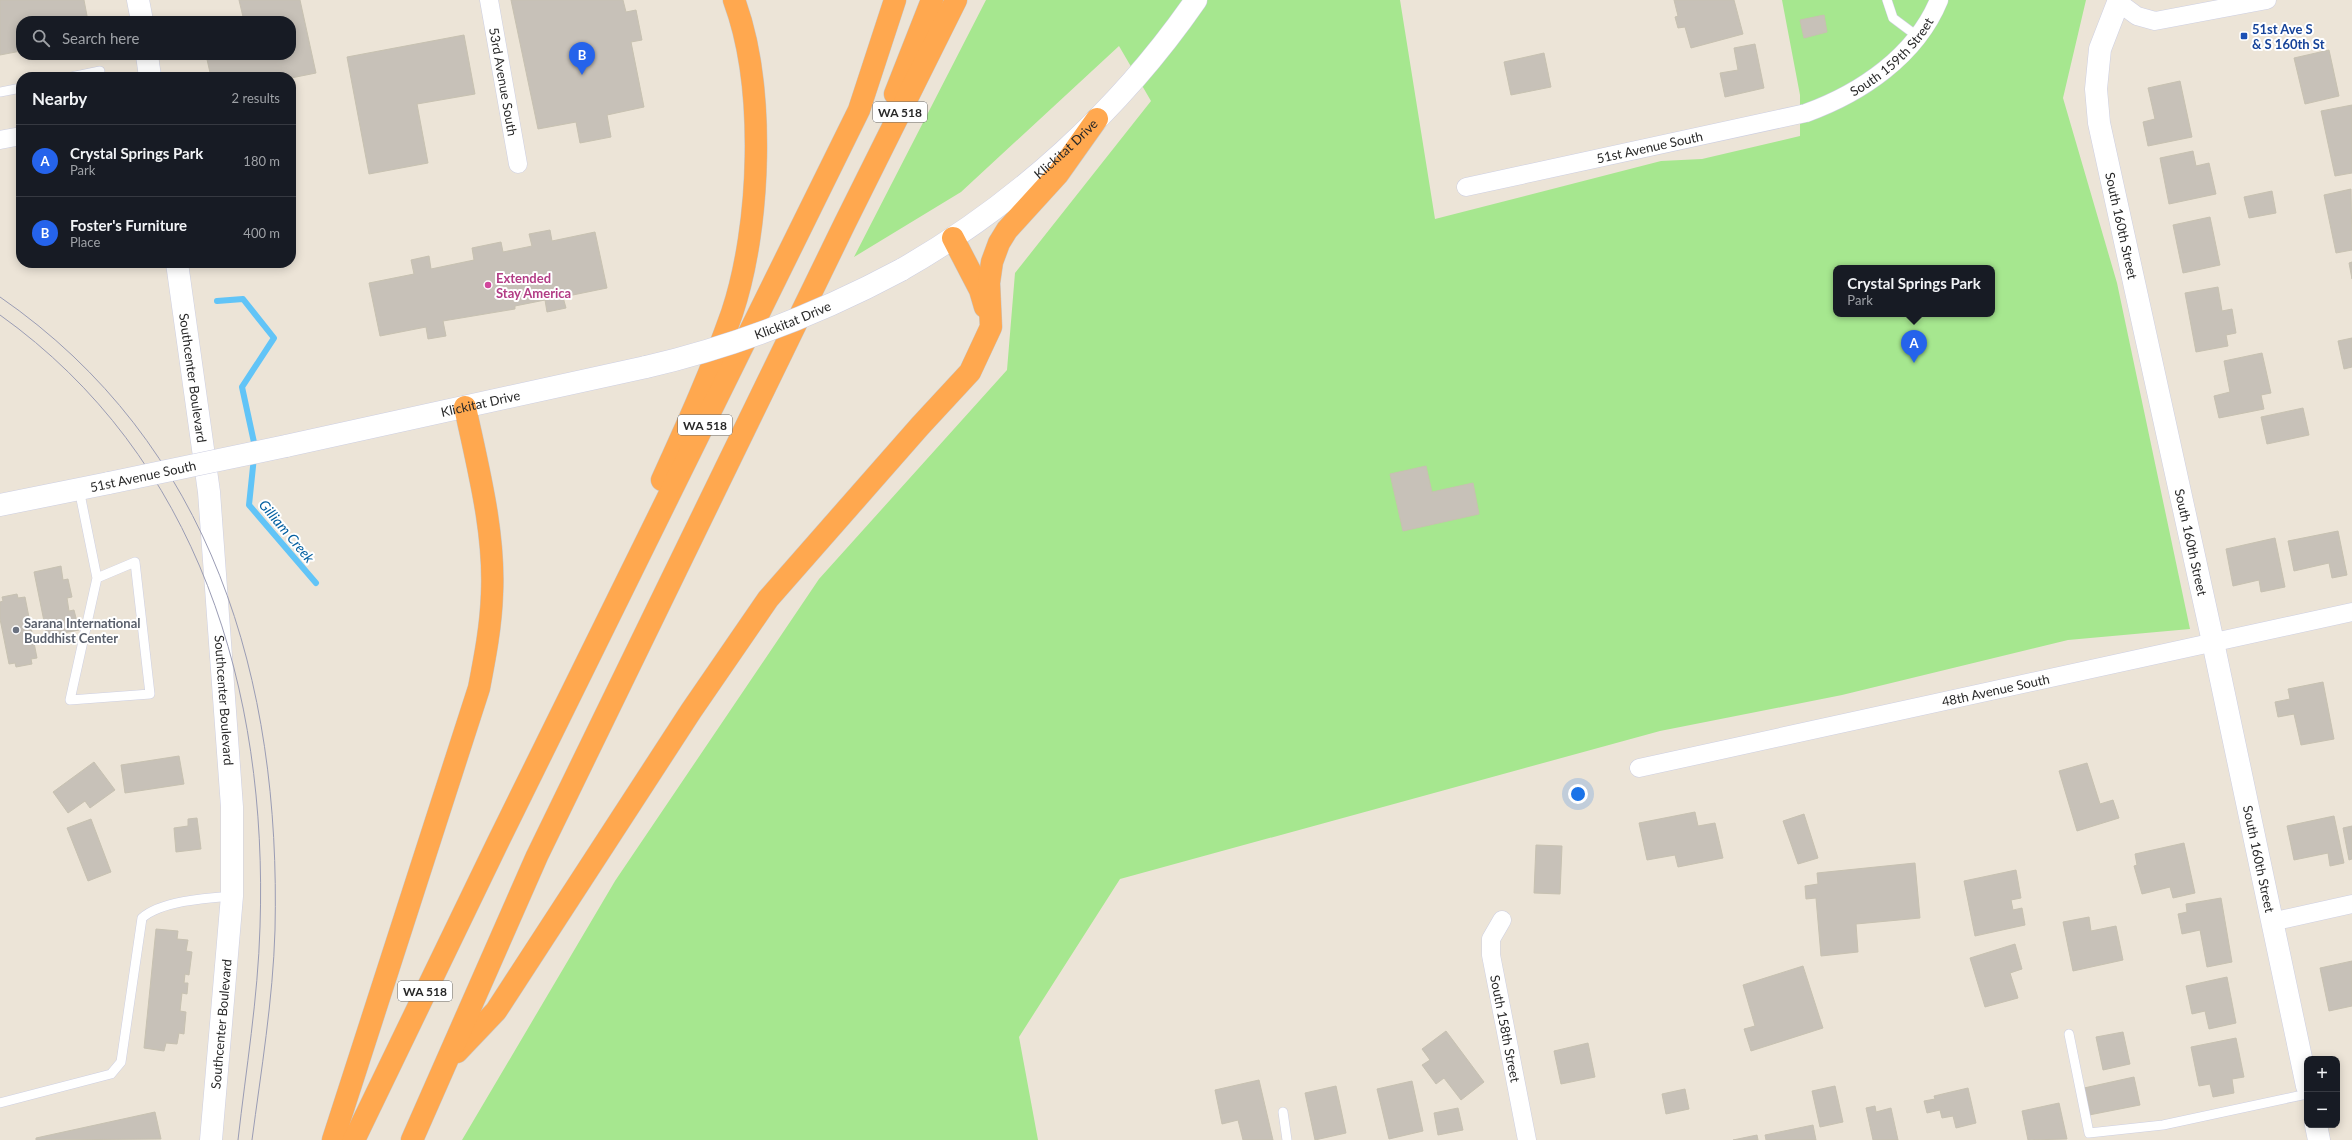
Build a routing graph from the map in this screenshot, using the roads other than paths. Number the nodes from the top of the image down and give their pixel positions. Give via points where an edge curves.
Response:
1 (138, 0) edge
2 (489, 0) edge
3 (734, 0) edge
4 (895, 0) edge
5 (932, 0) edge
6 (956, 0) edge
7 (1196, 0) edge
8 (1887, 0) edge
9 (1940, 0) edge
10 (2267, 0) edge
11 (2119, 1) edge
12 (141, 16) edge
13 (1917, 36) junction
14 (148, 60) edge
15 (100, 71) dead end
16 (95, 72) edge
17 (149, 72) edge
18 (16, 89) edge
19 (0, 92) edge
20 (1832, 104) joint
21 (1097, 120) junction
22 (16, 137) edge
23 (0, 140) edge
24 (518, 164) dead end
25 (1466, 187) dead end
26 (845, 223) junction
27 (953, 238) junction
28 (177, 268) edge
29 (991, 327) junction
30 (465, 407) junction
31 (286, 446) joint
32 (79, 489) junction
33 (0, 505) edge
34 (97, 578) junction
35 (2352, 612) edge
36 (2213, 642) junction
37 (1640, 768) dead end
38 (498, 842) junction
39 (232, 896) junction
40 (2352, 904) edge
41 (1502, 920) dead end
42 (2271, 922) junction
43 (2069, 1034) dead end
44 (447, 1063) junction
45 (2304, 1072) edge
46 (2304, 1095) edge
47 (0, 1103) edge
48 (1283, 1112) dead end
49 (2317, 1128) edge
50 (211, 1140) edge
51 (333, 1140) edge
52 (354, 1140) edge
53 (412, 1140) edge
54 (1287, 1140) edge
55 (1527, 1140) edge
56 (2319, 1140) edge

1 - 12 street
2 - 24 street, 53rd Avenue South
3 - 38 highway via 740,16 753,86 756,157 751,231 732,312 696,403
4 - 38 highway, WA 518 via 859,110
5 - 26 highway
6 - 26 highway, WA 518
7 - 21 street, Klickitat Drive via 1157,52
8 - 13 lane via 1893,18
9 - 13 street, South 159th Street
10 - 11 street via 2155,21 2137,16
11 - 36 street, South 160th Street via 2100,49 2096,88 2099,123
13 - 20 street, South 159th Street via 1878,76
14 - 17 street
15 - 16 lane
18 - 19 lane
20 - 25 street, 51st Avenue South via 1806,114
21 - 27 street, Klickitat Drive via 1040,172
21 - 29 highway via 1058,174 1007,230 999,243 992,262 990,283
22 - 23 street
26 - 44 highway, WA 518 via 541,849
27 - 29 highway via 980,290
27 - 30 street, Klickitat Drive, bridge via 901,270 840,301 777,328 712,350 646,368
28 - 39 street, Southcenter Boulevard via 209,492 230,770
29 - 44 highway via 970,372 768,599 691,711 496,1011
30 - 31 street, Klickitat Drive
30 - 51 highway via 490,550 492,593 488,638 479,688
31 - 32 street, 51st Avenue South, bridge
32 - 33 street, 51st Avenue South
32 - 34 lane
34 - 34 lane via 70,700 150,694 135,562
35 - 36 street, 48th Avenue South
36 - 37 street, 48th Avenue South
36 - 42 street, South 160th Street
38 - 52 highway, WA 518
39 - 47 lane via 207,898 155,909 142,918 121,1062 112,1074
39 - 50 street, Southcenter Boulevard
40 - 42 street
41 - 55 street, South 158th Street via 1491,939 1491,955
42 - 45 street, South 160th Street
43 - 46 lane via 2089,1133 2163,1125
44 - 53 highway, WA 518
48 - 54 lane
49 - 56 street

